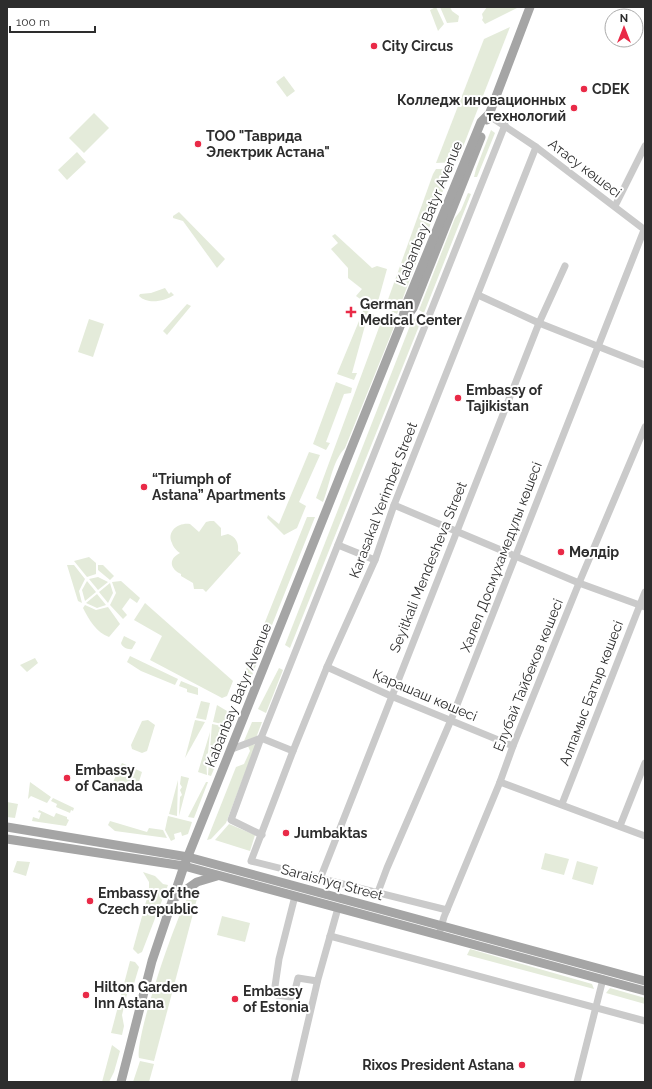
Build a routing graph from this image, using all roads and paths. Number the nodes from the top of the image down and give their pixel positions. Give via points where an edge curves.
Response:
1 (530, 7) edge
2 (488, 115) junction
3 (505, 125) junction
4 (645, 146) edge
5 (536, 147) junction
6 (615, 206) junction
7 (644, 230) edge
8 (565, 266) dead end
9 (478, 295) junction
10 (539, 323) junction
11 (598, 347) junction
12 (645, 365) edge
13 (645, 427) edge
14 (394, 505) junction
15 (457, 531) junction
16 (338, 545) junction
17 (514, 557) junction
18 (375, 560) junction
19 (579, 583) junction
20 (645, 592) edge
21 (642, 606) edge
22 (327, 667) junction
23 (391, 696) junction
24 (452, 720) junction
25 (261, 738) junction
26 (513, 746) junction
27 (232, 749) junction
28 (293, 751) junction
29 (645, 763) edge
30 (500, 782) junction
31 (562, 804) junction
32 (620, 826) junction
33 (7, 827) edge
34 (262, 835) junction
35 (645, 836) edge
36 (7, 839) edge
37 (186, 862) junction
38 (219, 875) junction
39 (320, 879) junction
40 (378, 892) junction
41 (295, 896) junction
42 (173, 899) junction
43 (338, 908) junction
44 (447, 910) junction
45 (440, 930) junction
46 (330, 936) junction
47 (603, 979) junction
48 (317, 981) junction
49 (645, 981) edge
50 (645, 991) edge
51 (596, 1008) junction
52 (645, 1021) edge
53 (122, 1072) junction
54 (116, 1082) edge
55 (121, 1082) edge
56 (294, 1082) edge
57 (577, 1082) edge

1 - 2 main road, Kabanbay Batyr Avenue
2 - 3 street, Атасу көшесі
2 - 27 main road, Kabanbay Batyr Avenue via 481,122 406,305 402,324
3 - 5 street, Атасу көшесі
3 - 16 street
4 - 6 street
5 - 6 street, Атасу көшесі
5 - 9 street, Karasakal Yerimbet Street
6 - 7 street, Атасу көшесі
7 - 11 street, Халел Досмұхамедұлы көшесі
8 - 10 street, Seyitkali Mendesheva Street
9 - 10 street
9 - 14 street, Karasakal Yerimbet Street
10 - 11 street
10 - 15 street, Seyitkali Mendesheva Street
11 - 12 street
11 - 17 street, Халел Досмұхамедұлы көшесі
13 - 19 street, Елубай Тайбеков көшесі
14 - 15 street
14 - 18 street, Karasakal Yerimbet Street
15 - 17 street
15 - 23 street, Seyitkali Mendesheva Street
16 - 18 street
16 - 25 street
17 - 19 street
17 - 24 street, Халел Досмұхамедұлы көшесі
18 - 22 street, Karasakal Yerimbet Street
19 - 21 street
19 - 26 street, Елубай Тайбеков көшесі
20 - 21 street, Алпамыс Батыр көшесі
21 - 31 street, Алпамыс Батыр көшесі
22 - 23 street, Қарашаш көшесі
22 - 28 street, Karasakal Yerimbet Street
23 - 24 street, Қарашаш көшесі
23 - 39 street, Seyitkali Mendesheva Street
24 - 26 street, Қарашаш көшесі
24 - 40 street, Халел Досмұхамедұлы көшесі
25 - 27 street
25 - 28 street
25 - 34 street via 231,820
26 - 30 street, Елубай Тайбеков көшесі
27 - 37 main road, Kabanbay Batyr Avenue
28 - 34 street, Karasakal Yerimbet Street
29 - 32 street
30 - 31 street
30 - 44 street, Елубай Тайбеков көшесі
31 - 32 street
32 - 35 street
33 - 37 main road, Saraishyq Street
34 - 39 street, Karasakal Yerimbet Street via 251,861
36 - 37 main road, Saraishyq Street
37 - 38 main road, Saraishyq Street
37 - 42 main road, Kabanbay Batyr Avenue
37 - 45 main road, Saraishyq Street
38 - 41 main road, Saraishyq Street
38 - 42 main road via 197,882
39 - 40 street
40 - 44 street
41 - 43 main road, Saraishyq Street
41 - 48 street via 279,959 274,992 277,995 291,997 298,978
42 - 53 main road, Kabanbay Batyr Avenue via 150,968
43 - 45 main road, Saraishyq Street
43 - 46 street
44 - 45 street, Елубай Тайбеков көшесі
45 - 47 main road, Saraishyq Street
45 - 49 main road, Saraishyq Street
46 - 48 street
46 - 51 street
47 - 50 main road, Saraishyq Street
47 - 51 street
48 - 56 street
51 - 52 street
51 - 57 street
53 - 54 main road
53 - 55 main road, Kabanbay Batyr Avenue

